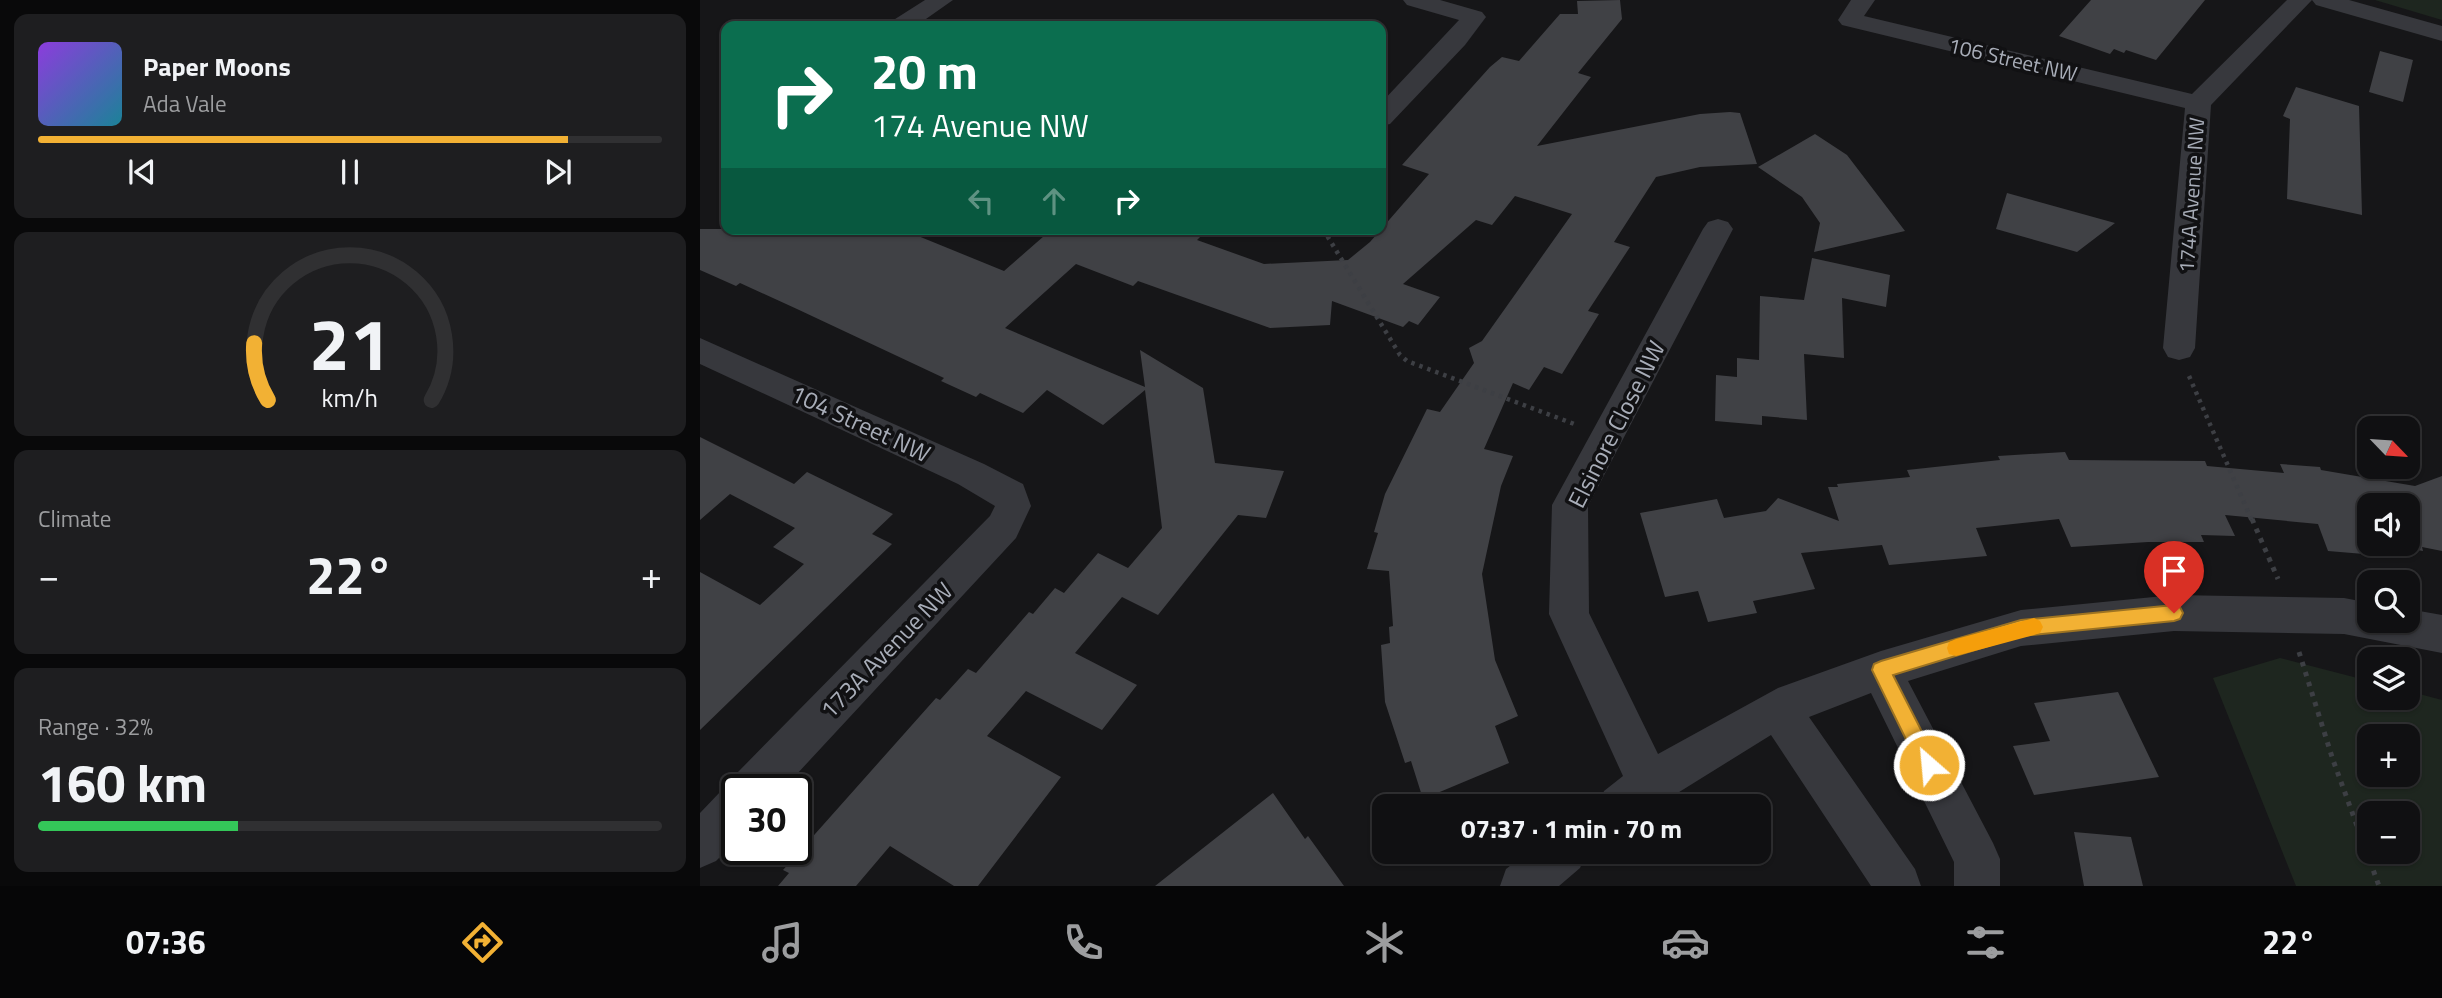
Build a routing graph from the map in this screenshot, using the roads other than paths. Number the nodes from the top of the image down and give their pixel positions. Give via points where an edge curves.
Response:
1 (942, 0) edge
2 (1415, 0) edge
3 (1863, 0) edge
4 (2300, 0) edge
5 (2324, 0) edge
6 (908, 21) edge
7 (2442, 34) edge
8 (2198, 103) junction
9 (1386, 113) edge
10 (1718, 229) dead end
11 (2179, 348) road end
12 (700, 350) edge
13 (1013, 506) joint
14 (2357, 619) edge
15 (2420, 630) edge
16 (2442, 634) edge
17 (1881, 670) junction
18 (1778, 708) junction
19 (767, 774) edge
20 (1634, 794) edge
21 (1636, 794) edge
22 (721, 823) edge
23 (700, 845) edge
24 (1550, 864) edge
25 (1523, 886) edge
26 (1898, 886) edge
27 (1977, 886) edge

1 - 6 street
2 - 9 street via 1474,17
3 - 8 street, 106 Street NW via 1850,20
4 - 8 street, 174A Avenue NW
5 - 7 street
8 - 11 street, 174A Avenue NW
10 - 20 street, Elsinore Close NW via 1570,505 1569,614
12 - 13 street, 104 Street NW via 971,474 1010,495
13 - 19 street, 173A Avenue NW via 1003,527
14 - 17 street via 2174,613 2021,628
15 - 16 street
17 - 18 street
17 - 27 street via 1977,859
18 - 21 street
18 - 26 street
22 - 23 street
24 - 25 street

